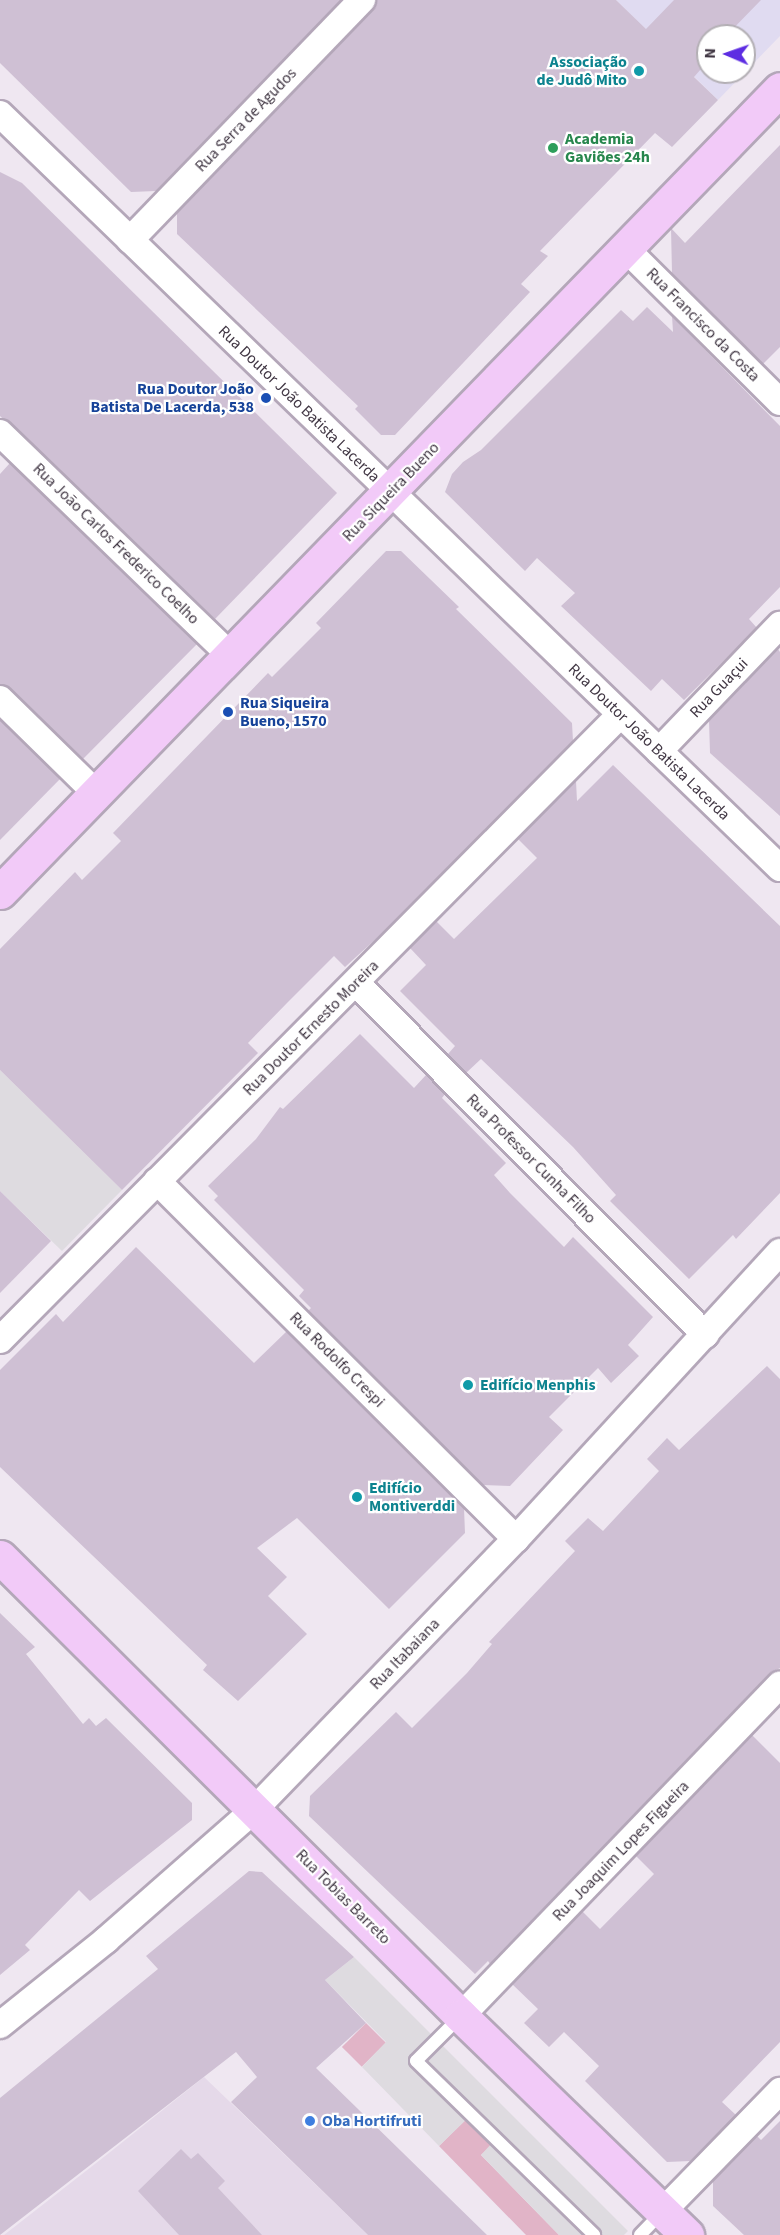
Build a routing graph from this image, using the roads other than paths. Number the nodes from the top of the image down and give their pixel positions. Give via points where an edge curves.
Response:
1 (362, 0) edge
2 (780, 89) edge
3 (0, 114) edge
4 (130, 240) junction
5 (626, 249) junction
6 (780, 402) edge
7 (0, 433) edge
8 (391, 492) junction
9 (780, 625) edge
10 (231, 656) junction
11 (0, 699) edge
12 (620, 715) junction
13 (659, 751) junction
14 (97, 794) junction
15 (780, 868) edge
16 (0, 892) edge
17 (356, 983) junction
18 (158, 1181) junction
19 (780, 1252) edge
20 (705, 1335) junction
21 (0, 1340) edge
22 (516, 1539) junction
23 (0, 1557) edge
24 (778, 1690) edge
25 (255, 1809) junction
26 (461, 2016) junction
27 (0, 2025) edge
28 (780, 2091) edge
29 (663, 2211) junction
30 (594, 2235) edge
31 (640, 2235) edge
32 (687, 2235) edge

1 - 4 street, Rua Serra de Agudos
2 - 5 main road, Rua Siqueira Bueno
3 - 4 street, Rua Doutor João Batista Lacerda
4 - 8 street, Rua Doutor João Batista Lacerda
5 - 6 street, Rua Francisco da Costa
5 - 8 main road, Rua Siqueira Bueno
7 - 10 street, Rua João Carlos Frederico Coelho
8 - 10 main road, Rua Siqueira Bueno
8 - 12 street, Rua Doutor João Batista Lacerda
9 - 13 street, Rua Guaçui
10 - 14 main road, Rua Siqueira Bueno
11 - 14 street
12 - 13 street, Rua Doutor João Batista Lacerda
12 - 17 street, Rua Doutor Ernesto Moreira
13 - 15 street, Rua Doutor João Batista Lacerda
14 - 16 main road, Rua Siqueira Bueno
17 - 18 street, Rua Doutor Ernesto Moreira
17 - 20 street, Rua Professor Cunha Filho
18 - 21 street, Rua Doutor Ernesto Moreira
18 - 22 street, Rua Rodolfo Crespi
19 - 20 street, Rua Itabaiana
20 - 22 street, Rua Itabaiana
22 - 25 street, Rua Itabaiana
23 - 25 main road, Rua Tobias Barreto
24 - 26 street, Rua Joaquim Lopes Figueira
25 - 26 main road, Rua Tobias Barreto
25 - 27 street, Rua Itabaiana via 106,1940
26 - 29 main road, Rua Tobias Barreto
26 - 30 lane via 416,2061
28 - 29 street
29 - 31 lane
29 - 32 main road, Rua Tobias Barreto

